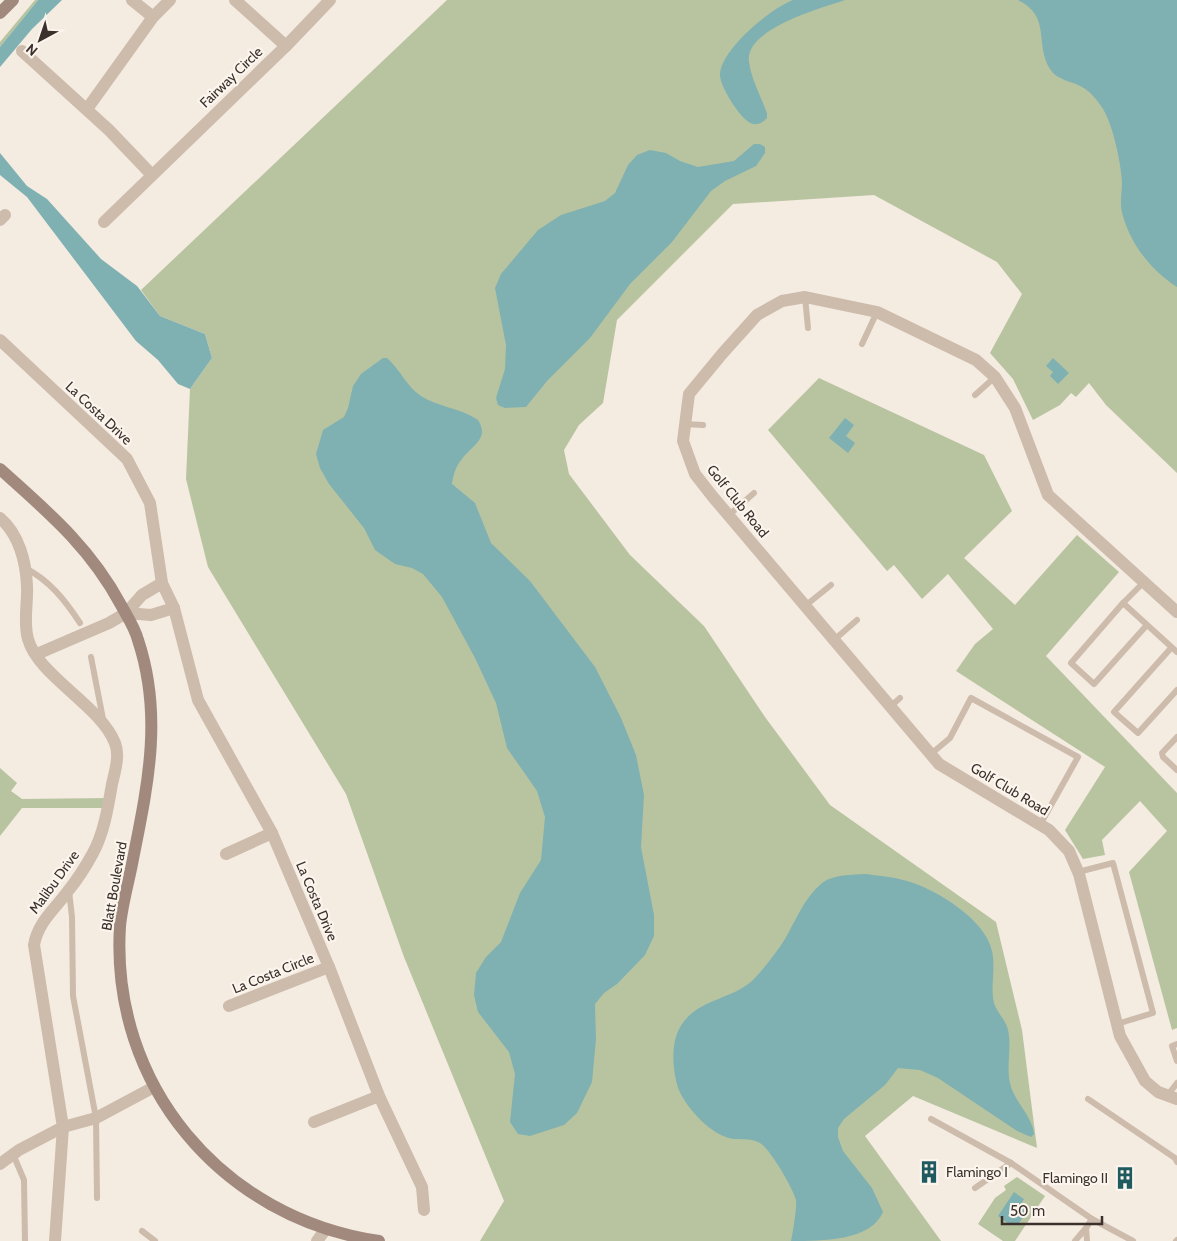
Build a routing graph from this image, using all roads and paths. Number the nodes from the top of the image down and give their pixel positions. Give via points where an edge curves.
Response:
1 (13, 0) edge
2 (132, 0) edge
3 (235, 0) edge
4 (330, 0) edge
5 (166, 1) edge
6 (0, 13) edge
7 (153, 17) junction
8 (286, 46) junction
9 (22, 51) dead end
10 (87, 109) junction
11 (152, 174) junction
12 (104, 222) dead end
13 (805, 297) junction
14 (877, 312) junction
15 (808, 328) dead end
16 (0, 340) edge
17 (862, 344) dead end
18 (995, 377) junction
19 (975, 395) dead end
20 (685, 424) junction
21 (704, 425) dead end
22 (0, 470) edge
23 (754, 493) dead end
24 (728, 515) junction
25 (0, 518) edge
26 (25, 568) junction
27 (162, 583) junction
28 (1144, 583) junction
29 (831, 585) dead end
30 (1123, 603) junction
31 (805, 606) junction
32 (174, 608) junction
33 (1177, 612) edge
34 (126, 613) junction
35 (857, 620) dead end
36 (80, 623) dead end
37 (1146, 626) junction
38 (834, 640) junction
39 (1174, 650) edge
40 (37, 654) junction
41 (91, 657) dead end
42 (1177, 690) edge
43 (104, 726) junction
44 (1177, 738) edge
45 (930, 756) junction
46 (1177, 770) edge
47 (1040, 825) junction
48 (272, 833) junction
49 (226, 854) dead end
50 (1078, 872) junction
51 (69, 891) junction
52 (329, 967) junction
53 (229, 1006) dead end
54 (1117, 1024) junction
55 (1177, 1044) edge
56 (1177, 1062) edge
57 (1177, 1083) edge
58 (154, 1087) junction
59 (379, 1096) junction
60 (1172, 1097) edge
61 (1088, 1099) dead end
62 (96, 1118) junction
63 (931, 1119) dead end
64 (314, 1122) dead end
65 (63, 1127) junction
66 (13, 1154) junction
67 (1177, 1162) edge
68 (1011, 1163) junction
69 (0, 1164) edge
70 (975, 1188) dead end
71 (97, 1198) dead end
72 (424, 1210) dead end
73 (1092, 1219) junction
74 (1086, 1228) junction
75 (142, 1231) dead end
76 (324, 1236) edge
77 (25, 1241) edge
78 (54, 1241) edge
79 (154, 1241) edge
80 (316, 1241) edge
81 (379, 1241) edge
82 (1075, 1241) edge
83 (1087, 1241) edge
84 (1133, 1241) edge

1 - 6 street
2 - 7 street
3 - 8 street
4 - 8 street, Fairway Circle
5 - 7 street
7 - 10 street
8 - 11 street, Fairway Circle
9 - 10 street
10 - 11 street
11 - 12 street, Fairway Circle
13 - 14 street, Golf Club Road
13 - 15 lane
13 - 20 street, Golf Club Road via 782,301 757,315 689,394
14 - 17 lane
14 - 18 street, Golf Club Road via 976,360
16 - 27 street, La Costa Drive via 127,459 150,504
18 - 19 lane
18 - 28 street, Golf Club Road via 1015,408 1048,495
20 - 21 lane
20 - 24 street, Golf Club Road via 683,441 695,474
22 - 34 street, Blatt Boulevard via 80,544 98,566
23 - 24 lane
24 - 31 street, Golf Club Road
25 - 26 street, Malibu Drive via 17,540
26 - 36 lane via 49,584
26 - 40 street, Malibu Drive via 28,640
27 - 32 street, La Costa Drive
27 - 34 street via 142,595
28 - 30 lane
28 - 33 street, Golf Club Road
29 - 31 lane
30 - 37 lane
30 - 37 lane via 1071,663 1094,684
31 - 38 street, Golf Club Road
32 - 34 street via 151,615
32 - 48 street, La Costa Drive via 198,700
34 - 40 street
34 - 58 street, Blatt Boulevard via 138,638 148,679 153,736 148,784 120,923 119,965 125,1006 137,1048
35 - 38 lane
37 - 39 lane
38 - 45 street, Golf Club Road via 896,702
39 - 42 lane via 1114,712 1138,733
40 - 43 street, Malibu Drive
41 - 43 lane
43 - 51 street, Malibu Drive via 116,745 117,758 108,808 94,852
44 - 46 lane via 1162,753
45 - 47 street, Golf Club Road via 941,766
45 - 47 lane via 950,738 971,698 1078,757
47 - 50 street, Golf Club Road via 1069,851
48 - 49 street
48 - 52 street, La Costa Drive
50 - 54 street, Golf Club Road
50 - 54 lane via 1113,863 1153,1013
51 - 62 lane via 74,996
51 - 65 street, Malibu Drive via 42,922 34,945
52 - 53 street, La Costa Circle
52 - 59 street, La Costa Drive
54 - 60 street, Golf Club Road via 1120,1036 1145,1081 1158,1092
55 - 56 lane via 1172,1046
57 - 60 lane
58 - 62 street
58 - 76 street, Blatt Boulevard via 196,1146 230,1177
59 - 64 street
59 - 72 street, La Costa Drive via 422,1187
61 - 67 lane
62 - 65 street
62 - 71 lane
63 - 68 lane
65 - 66 street
65 - 78 street, Malibu Drive
66 - 69 street
66 - 77 lane via 24,1180
68 - 70 lane
68 - 73 lane
73 - 74 lane
73 - 84 lane
74 - 82 lane
74 - 83 lane
75 - 79 lane
76 - 80 street
76 - 81 street, Blatt Boulevard

